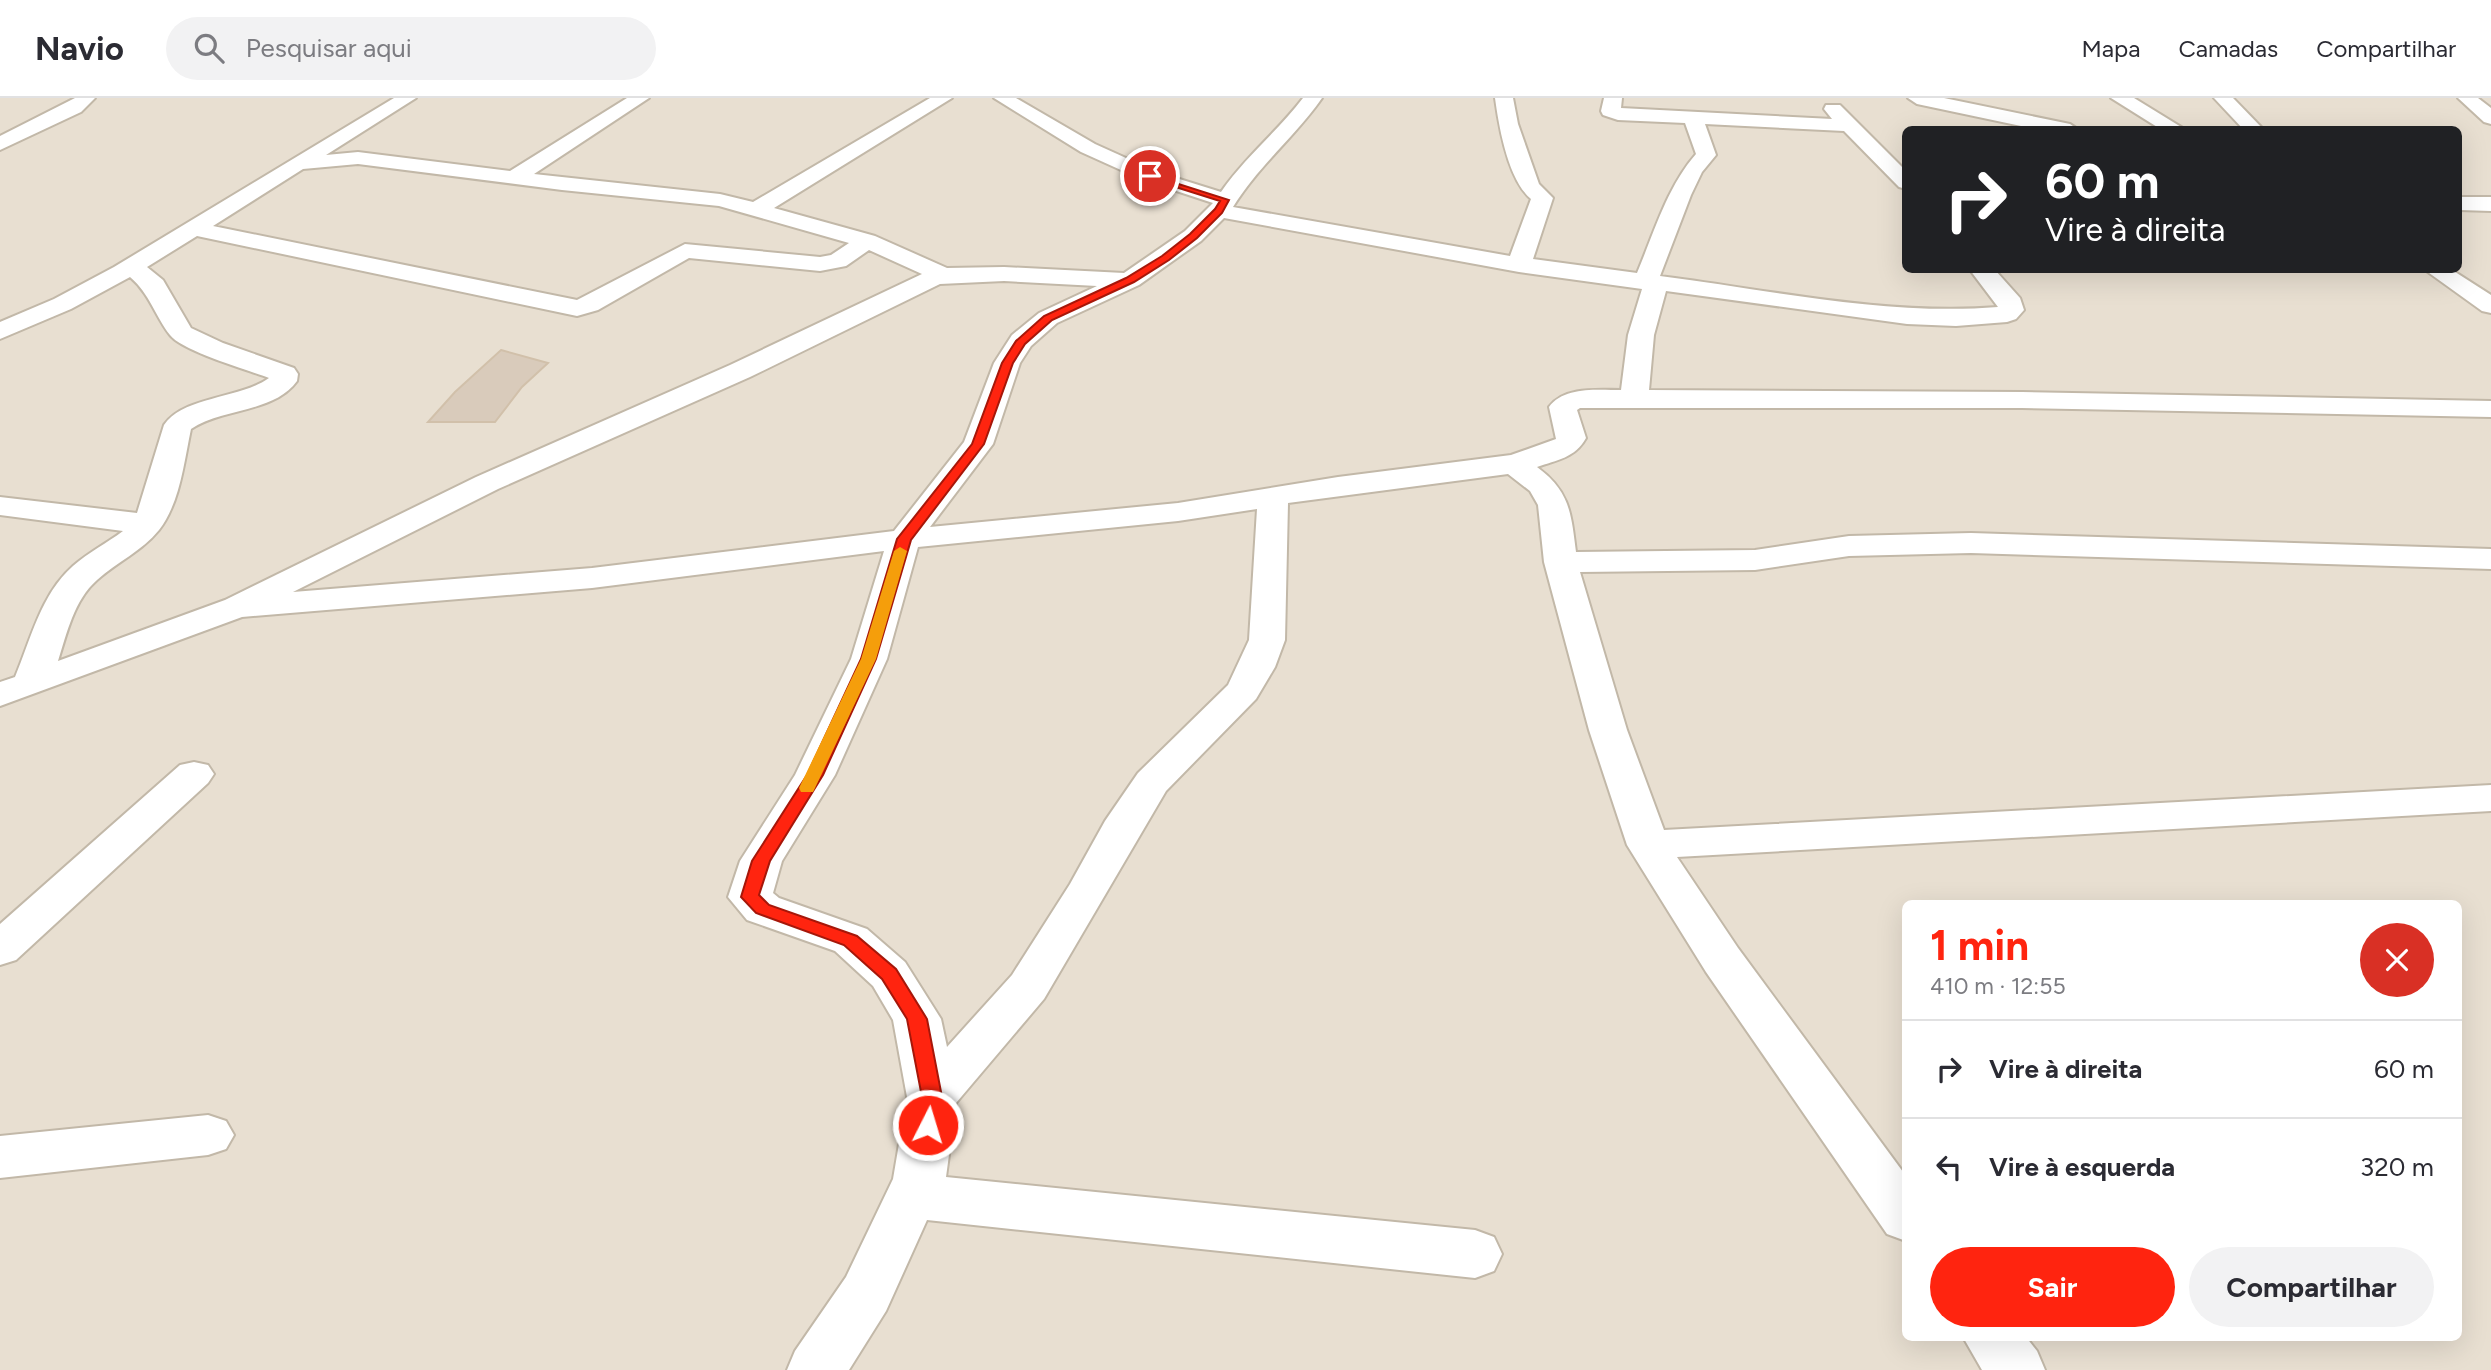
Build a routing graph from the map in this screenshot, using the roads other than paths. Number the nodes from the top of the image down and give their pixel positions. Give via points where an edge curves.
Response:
1 (86, 98) edge
2 (407, 98) edge
3 (640, 98) edge
4 (943, 98) edge
5 (1003, 98) edge
6 (1313, 98) edge
7 (1504, 98) edge
8 (1614, 98) edge
9 (1822, 98) edge
10 (1917, 98) edge
11 (2120, 98) edge
12 (2223, 98) edge
13 (2467, 98) edge
14 (2491, 118) edge
15 (1693, 119) junction
16 (1850, 126) junction
17 (2051, 126) edge
18 (2171, 126) edge
19 (2251, 126) edge
20 (331, 143) junction
21 (0, 144) edge
22 (358, 158) junction
23 (297, 163) junction
24 (514, 178) junction
25 (1902, 179) edge
26 (2462, 204) edge
27 (2491, 204) edge
28 (1222, 205) junction
29 (756, 210) junction
30 (194, 229) junction
31 (867, 242) junction
32 (1519, 265) junction
33 (133, 267) junction
34 (1985, 273) edge
35 (2442, 273) edge
36 (943, 275) junction
37 (1650, 283) junction
38 (154, 285) junction
39 (1079, 289) junction
40 (75, 298) junction
41 (2491, 306) edge
42 (0, 331) edge
43 (1634, 398) junction
44 (2491, 409) edge
45 (1514, 464) junction
46 (1273, 497) junction
47 (0, 506) edge
48 (147, 524) junction
49 (904, 539) junction
50 (2491, 559) edge
51 (1561, 562) junction
52 (237, 607) junction
53 (16, 688) edge
54 (194, 774) dead end
55 (2491, 798) edge
56 (1648, 845) junction
57 (0, 949) edge
58 (932, 1097) junction
59 (208, 1135) dead end
60 (0, 1157) edge
61 (912, 1196) junction
62 (1902, 1212) edge
63 (1475, 1254) dead end
64 (1995, 1341) edge
65 (816, 1370) edge
66 (2016, 1370) edge

1 - 21 street
2 - 20 street
3 - 24 street
4 - 29 street
5 - 28 street via 1088,148
6 - 28 street via 1244,173
7 - 32 street via 1529,187 1542,198
8 - 15 street via 1611,113
9 - 16 street
10 - 17 street
11 - 18 street
12 - 19 street
13 - 14 street
15 - 16 street
15 - 37 street via 1706,155 1681,195
16 - 25 street
20 - 22 street
20 - 23 street
22 - 23 street
22 - 24 street
23 - 30 street
24 - 29 street via 720,200
26 - 27 street
28 - 32 street
28 - 39 street via 1179,247 1130,280
29 - 31 street
30 - 31 street via 577,308 685,251 820,264 838,261
30 - 33 street
31 - 36 street
32 - 37 street
33 - 38 street
33 - 40 street
34 - 37 street via 2011,303 2007,314 1908,316
35 - 41 street
36 - 39 street via 1004,274
36 - 52 street via 487,483
37 - 43 street
38 - 40 street
38 - 48 street via 181,333 284,374 283,381 260,397 184,419 178,425
39 - 49 street via 1021,341 1007,363 978,444
40 - 42 street
43 - 44 street
43 - 45 street via 1573,401 1563,407 1571,438 1567,445
45 - 46 street
45 - 51 street via 1542,485 1554,505
46 - 49 street via 1164,514
46 - 58 street via 1267,640 1244,691 1152,782 1028,987
47 - 48 street
48 - 53 street via 141,534 75,583
49 - 52 street via 592,578
49 - 58 street via 869,659 815,775 761,861 750,897 763,909 851,940 889,974 917,1019
50 - 51 street via 1972,543 1849,547 1755,560
51 - 56 street via 1608,730
52 - 53 street
54 - 57 street
55 - 56 street
56 - 62 street via 1722,960
58 - 61 street
59 - 60 street
61 - 63 street
61 - 65 street via 866,1294
64 - 66 street

